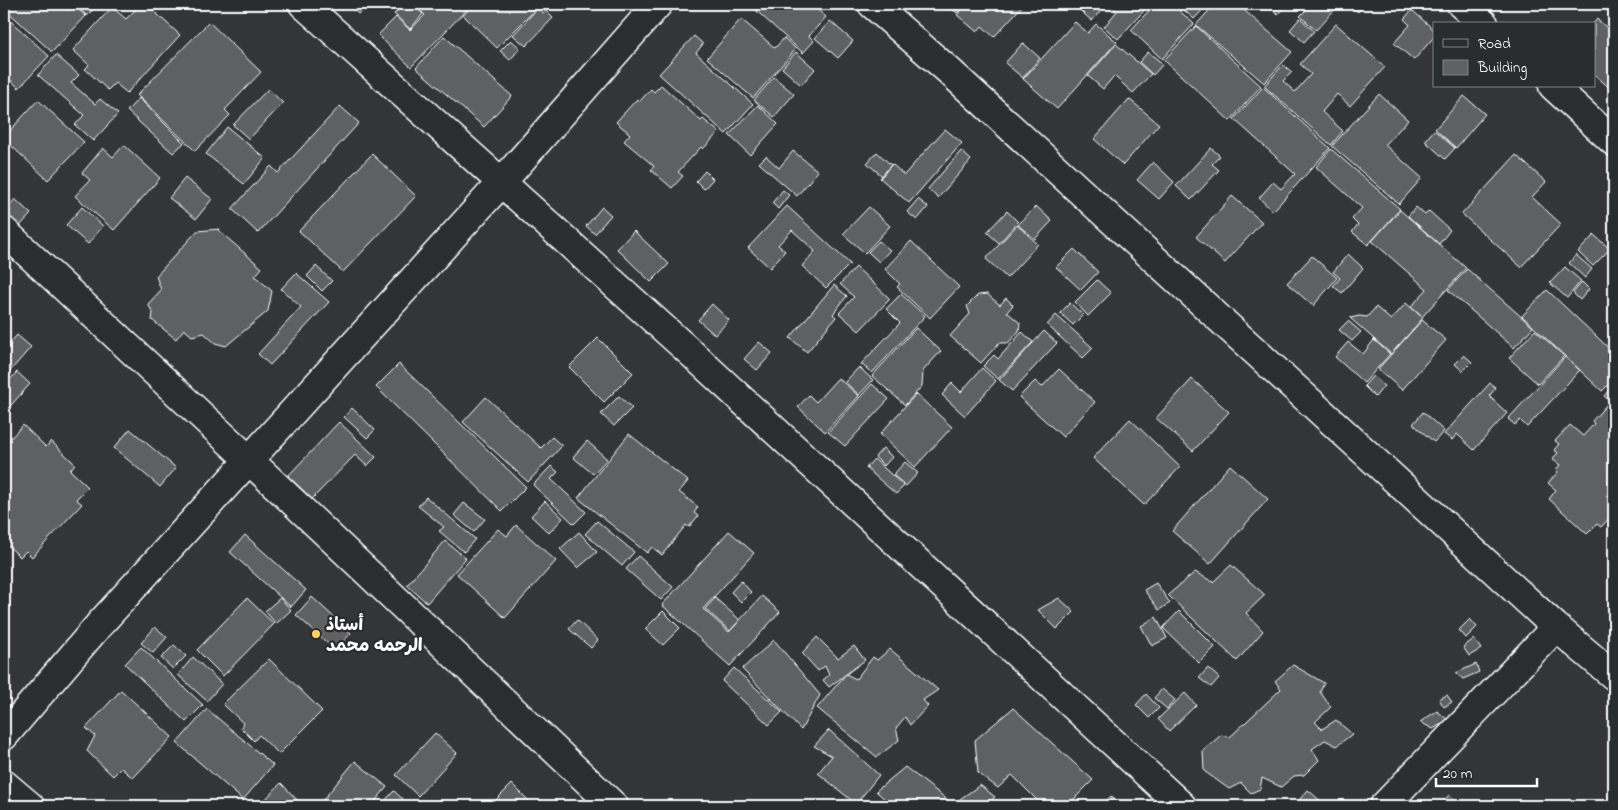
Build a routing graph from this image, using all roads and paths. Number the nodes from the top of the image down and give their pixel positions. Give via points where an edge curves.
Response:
1 (303, 4) edge
2 (658, 4) edge
3 (872, 4) edge
4 (1462, 4) edge
5 (1482, 22) edge
6 (1555, 88) edge
7 (1614, 142) edge
8 (501, 183) junction
9 (4, 231) edge
10 (249, 460) junction
11 (1556, 627) junction
12 (1614, 676) edge
13 (4, 736) edge
14 (4, 784) edge
15 (30, 806) edge
16 (614, 806) edge
17 (1182, 806) edge
18 (1384, 806) edge

1 - 8 street
2 - 8 street
3 - 11 street
4 - 5 street
6 - 7 street
8 - 10 street
8 - 17 street via 719,379
9 - 10 street
10 - 13 street via 98,626
10 - 16 street
11 - 12 street
11 - 18 street
14 - 15 street

